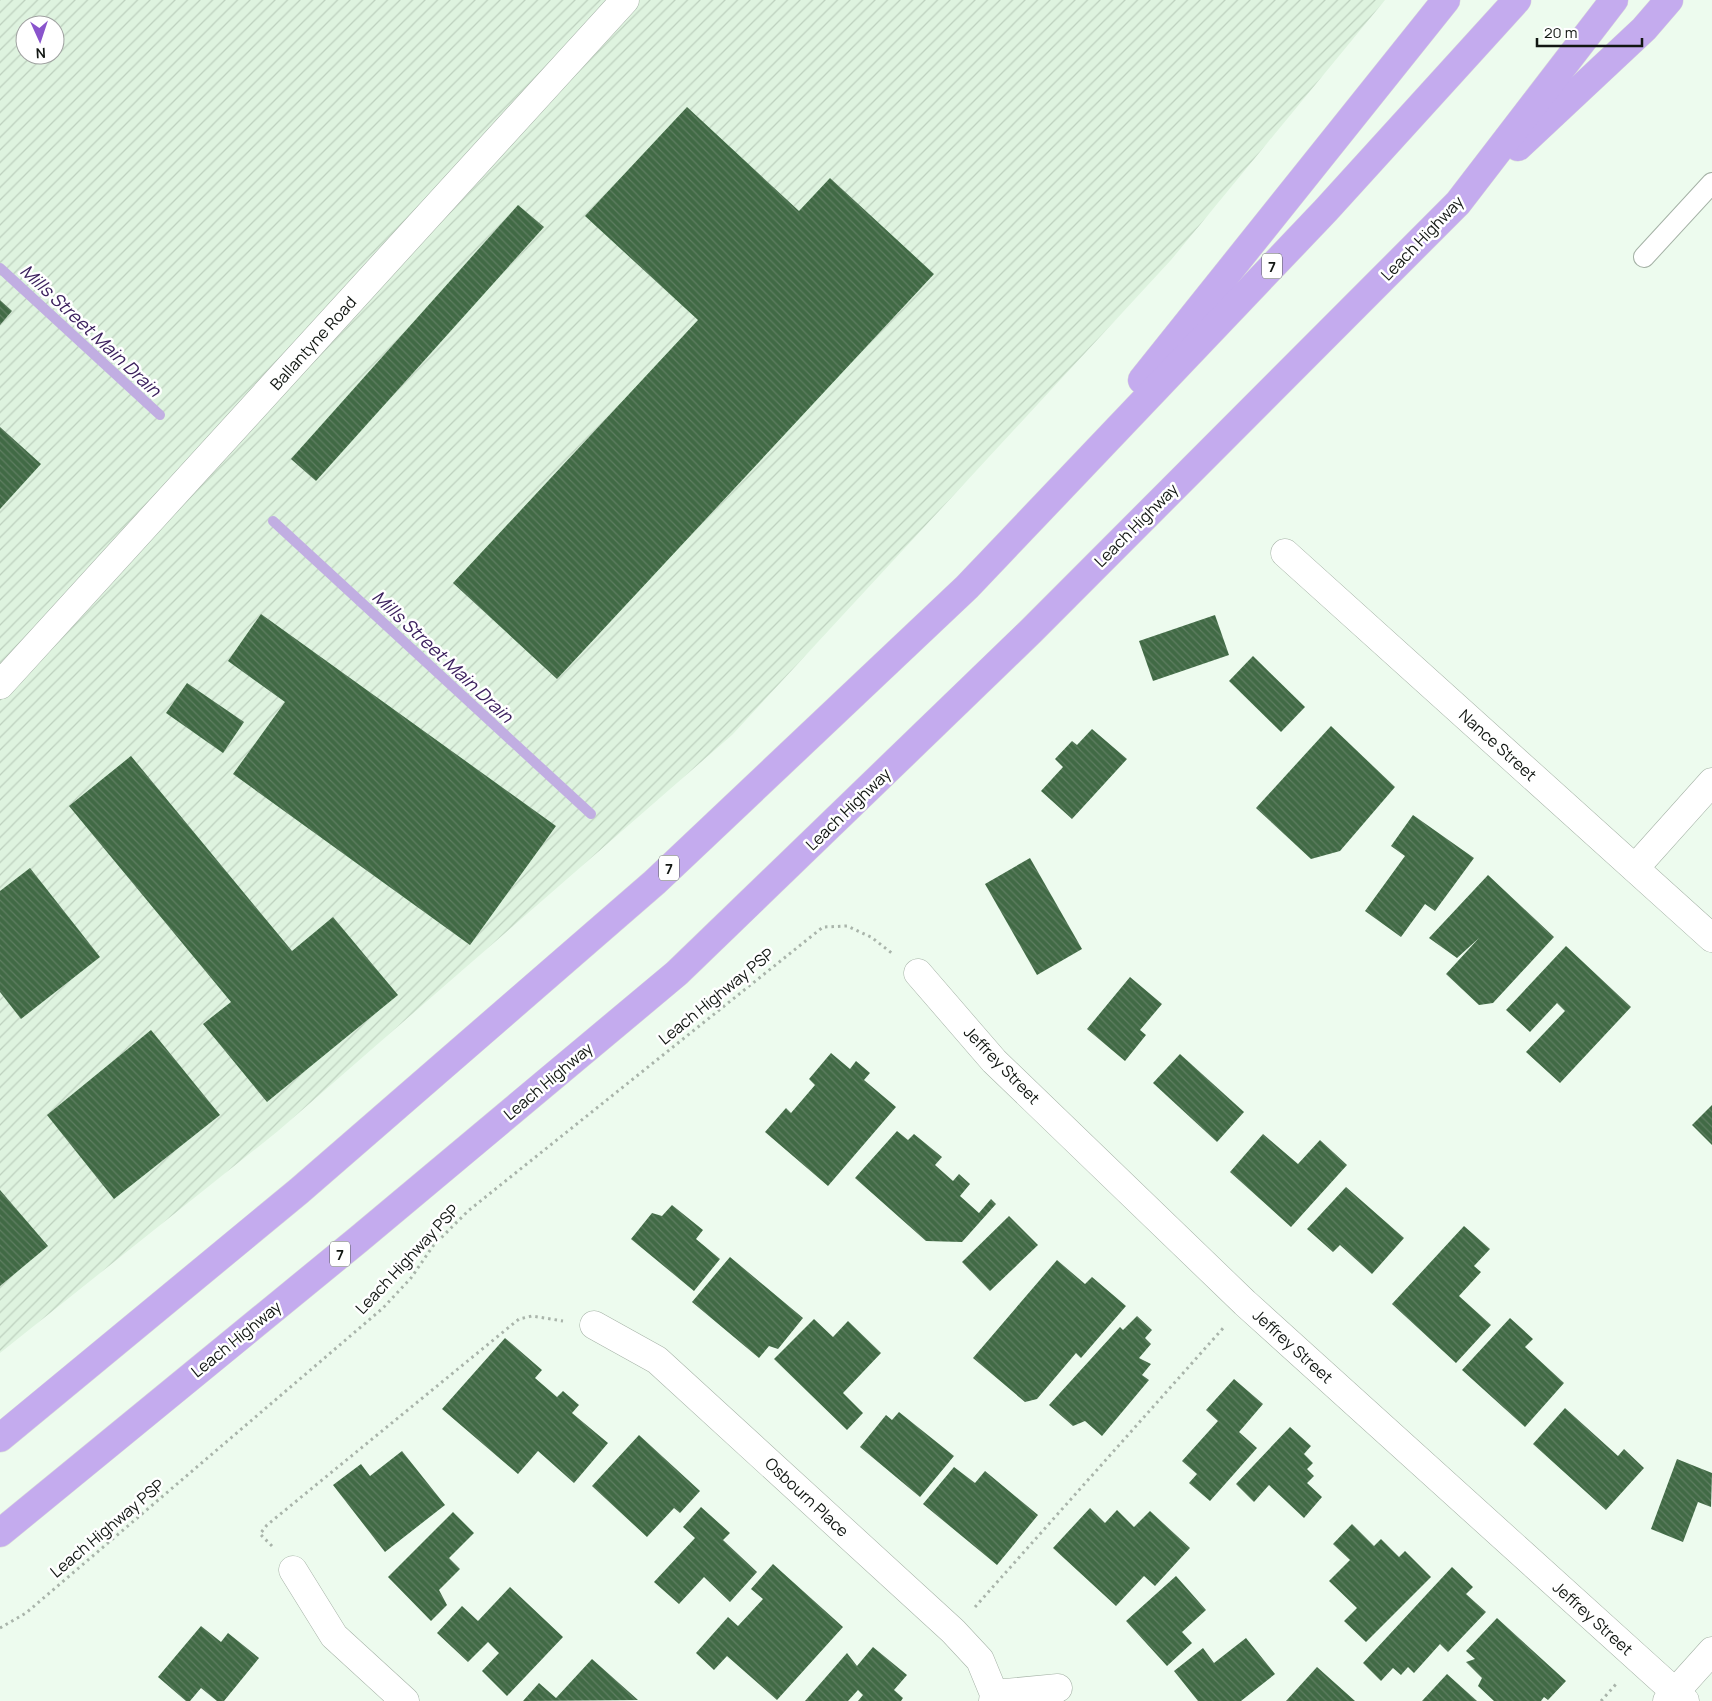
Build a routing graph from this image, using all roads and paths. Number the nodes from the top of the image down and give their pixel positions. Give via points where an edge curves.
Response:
1 (625, 0) edge
2 (1446, 0) edge
3 (1517, 0) edge
4 (1614, 0) edge
5 (1669, 0) edge
6 (1712, 183) edge
7 (1458, 203) junction
8 (1644, 257) dead end
9 (1023, 528) junction
10 (1285, 553) dead end
11 (0, 685) edge
12 (1712, 782) edge
13 (1635, 868) junction
14 (1712, 938) edge
15 (918, 973) joint
16 (1245, 1303) junction
17 (594, 1326) joint
18 (0, 1438) edge
19 (0, 1533) edge
20 (293, 1570) joint
21 (0, 1628) edge
22 (953, 1631) junction
23 (1712, 1651) edge
24 (1058, 1688) dead end
25 (994, 1698) edge
26 (1675, 1698) edge
27 (405, 1701) edge

1 - 11 street, Ballantyne Road
2 - 9 highway
3 - 9 highway, 7 via 1326,210
4 - 7 highway, Leach Highway / 7
5 - 7 highway via 1644,29
6 - 8 lane
7 - 19 highway, Leach Highway / 7 via 1031,631 678,973
9 - 18 highway, 7 via 966,587 655,882 299,1191
10 - 13 street, Nance Street
12 - 13 street
13 - 14 street, Nance Street
15 - 16 street, Jeffrey Street via 994,1061
15 - 21 path, Leach Highway PSP via 871,937 847,926 823,927 468,1211 433,1246 411,1278 383,1308 26,1613
16 - 22 path
16 - 26 street, Jeffrey Street
17 - 20 path via 532,1316 518,1319 267,1524 260,1534
17 - 22 street, Osbourn Place via 657,1360
20 - 27 street via 334,1636
22 - 25 street, Osbourn Place via 980,1660
23 - 26 street
24 - 25 street

